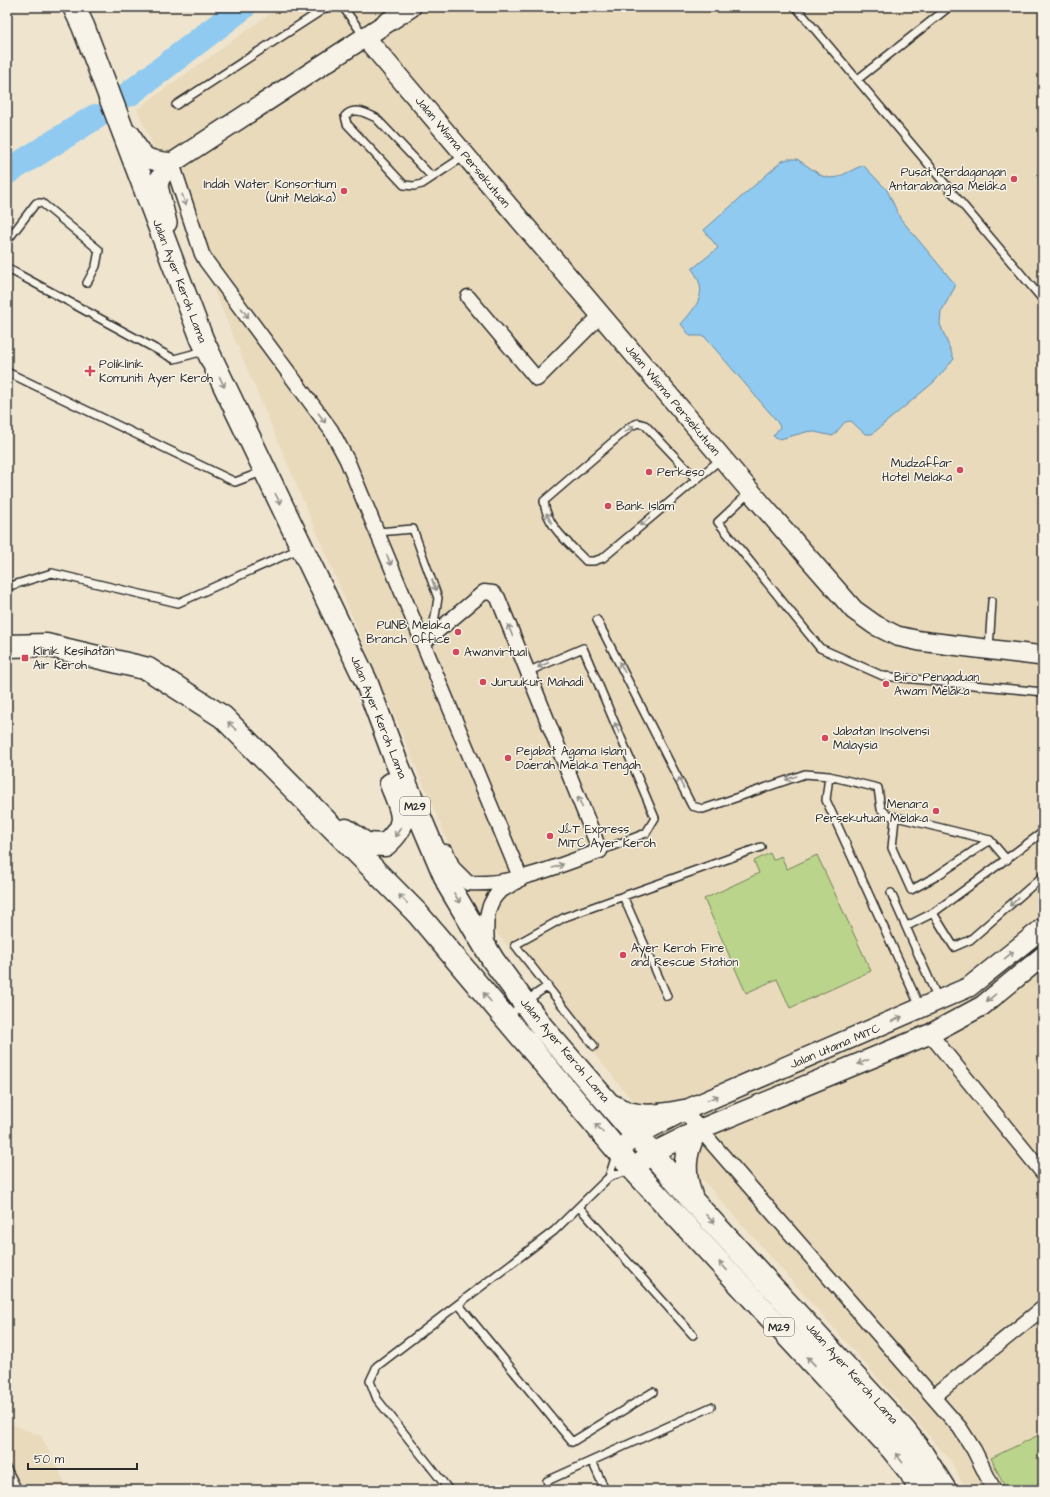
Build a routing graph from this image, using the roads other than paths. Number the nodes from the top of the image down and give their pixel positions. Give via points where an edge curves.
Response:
1 (74, 7) edge
2 (327, 7) edge
3 (343, 7) edge
4 (411, 7) edge
5 (796, 7) edge
6 (948, 7) edge
7 (83, 26) junction
8 (365, 37) junction
9 (858, 78) junction
10 (176, 105) dead end
11 (466, 155) junction
12 (172, 163) junction
13 (432, 177) junction
14 (7, 240) edge
15 (7, 268) edge
16 (87, 283) dead end
17 (468, 297) dead end
18 (1043, 300) edge
19 (601, 315) junction
20 (205, 345) junction
21 (7, 372) edge
22 (722, 458) junction
23 (264, 471) junction
24 (696, 479) junction
25 (750, 491) junction
26 (378, 532) junction
27 (303, 547) junction
28 (315, 572) junction
29 (7, 587) edge
30 (992, 601) dead end
31 (597, 620) dead end
32 (428, 639) junction
33 (7, 646) edge
34 (989, 650) junction
35 (1043, 656) edge
36 (528, 672) junction
37 (366, 681) junction
38 (1043, 692) edge
39 (249, 743) junction
40 (829, 776) junction
41 (895, 818) junction
42 (1043, 832) edge
43 (990, 840) junction
44 (761, 847) dead end
45 (600, 851) junction
46 (1007, 860) junction
47 (1043, 876) edge
48 (521, 879) junction
49 (890, 892) dead end
50 (623, 896) junction
51 (933, 913) junction
52 (906, 926) junction
53 (1043, 928) edge
54 (488, 950) junction
55 (1043, 956) edge
56 (548, 986) junction
57 (667, 996) dead end
58 (524, 1002) junction
59 (938, 1002) junction
60 (921, 1009) junction
61 (506, 1020) junction
62 (930, 1034) junction
63 (594, 1046) dead end
64 (609, 1103) junction
65 (684, 1111) junction
66 (696, 1131) junction
67 (637, 1135) junction
68 (618, 1150) junction
69 (652, 1153) junction
70 (633, 1168) junction
71 (1042, 1171) edge
72 (609, 1177) junction
73 (692, 1200) junction
74 (579, 1207) junction
75 (459, 1305) junction
76 (1043, 1308) edge
77 (694, 1335) dead end
78 (653, 1392) dead end
79 (933, 1397) junction
80 (711, 1407) dead end
81 (592, 1460) junction
82 (7, 1469) edge
83 (547, 1481) dead end
84 (18, 1490) edge
85 (449, 1490) edge
86 (604, 1490) edge
87 (920, 1490) edge
88 (944, 1490) edge
89 (994, 1490) edge

1 - 7 main road, Jalan Ayer Keroh Lama / M29
2 - 10 lane
3 - 8 lane
4 - 8 street
5 - 9 lane
6 - 9 lane
7 - 12 street via 135,144 148,160
7 - 20 main road, Jalan Ayer Keroh Lama / M29
8 - 11 street, Jalan Wisma Persekutuan
8 - 12 street
9 - 18 lane
11 - 13 lane
11 - 19 street, Jalan Wisma Persekutuan
12 - 20 street via 160,178 158,186
12 -> 26 street via 202,254 331,430
13 - 13 lane via 414,186 404,186 348,124 345,116 353,110 366,112 376,118
14 - 16 lane via 36,203 42,203 99,250 96,266
15 - 20 lane via 174,359
17 - 19 street via 537,379
19 - 22 street, Jalan Wisma Persekutuan
20 -> 23 main road, Jalan Ayer Keroh Lama / M29
21 - 23 lane via 235,482
22 - 24 lane
22 - 25 street, Jalan Wisma Persekutuan
23 -> 27 main road, Jalan Ayer Keroh Lama / M29
24 -> 24 lane via 603,558 594,561 586,561 552,525 545,511 544,500 638,423 645,425
25 - 34 street, Jalan Wisma Persekutuan via 854,610 875,625 898,636 920,641
25 - 38 lane via 718,522 820,648 883,676
26 -> 32 street
26 -> 32 lane via 413,529 438,598
27 - 28 main road, Jalan Ayer Keroh Lama / M29
27 - 29 lane via 178,603 52,573
28 - 37 main road, Jalan Ayer Keroh Lama / M29
28 -> 39 main road via 364,714 399,804 403,824 396,836 385,845 366,844 349,834 322,806
30 - 34 lane
40 -> 31 lane via 805,774 702,809 692,806
36 -> 32 street via 498,598 493,593 484,592
32 - 48 street
39 -> 33 main road, Jalan Ayer Keroh Lama / M29 via 223,717 148,669 46,645
34 - 35 street, Jalan Wisma Persekutuan
45 -> 36 street
45 -> 36 lane via 646,833 655,818 583,648
37 - 48 street via 453,868 468,883 483,884
37 -> 54 main road, Jalan Ayer Keroh Lama / M29 via 396,761 449,886
61 -> 39 main road, Jalan Ayer Keroh Lama / M29 via 417,913
40 - 41 lane via 878,788 881,809
40 - 60 lane via 826,800
41 - 43 lane
41 - 43 lane via 892,848 911,890
42 - 46 lane
43 - 46 lane
44 - 50 lane
48 -> 45 street
46 - 51 lane
47 -> 51 lane via 970,940 954,947
48 - 54 street via 497,894 490,906 486,921
49 - 52 lane
50 - 56 lane via 565,916 514,945
50 - 57 lane
51 - 52 lane
52 - 59 lane
59 -> 53 street, Jalan Utama MITC via 969,987
54 - 58 main road, Jalan Ayer Keroh Lama / M29
55 -> 62 street via 982,1006
56 - 58 lane
56 - 63 lane
58 - 61 lane
58 - 64 main road, Jalan Ayer Keroh Lama / M29
59 - 60 street, Jalan Utama MITC
65 -> 60 street, Jalan Utama MITC
68 -> 61 main road, Jalan Ayer Keroh Lama / M29
62 -> 66 street
62 - 71 street
64 - 65 main road via 620,1110 642,1116
64 - 67 main road, Jalan Ayer Keroh Lama / M29
65 - 66 street
65 - 67 street, Jalan Utama MITC
66 - 69 street
66 - 73 main road via 689,1143 685,1163 685,1174
66 - 79 street
67 - 68 street, Jalan Utama MITC
67 - 69 main road, Jalan Ayer Keroh Lama / M29
68 - 70 main road, Jalan Ayer Keroh Lama / M29
68 - 72 lane
69 - 70 street
69 - 73 main road, Jalan Ayer Keroh Lama / M29
70 - 72 lane
87 -> 70 main road, Jalan Ayer Keroh Lama / M29 via 911,1473 891,1448
72 - 74 lane
73 -> 88 main road, Jalan Ayer Keroh Lama / M29 via 904,1430
74 - 75 lane via 554,1231
74 - 77 lane
75 - 78 lane via 572,1442
75 - 85 lane via 377,1366 370,1380 376,1399
76 - 79 street
79 - 89 street via 960,1428
80 - 81 lane
81 - 83 lane
81 - 86 lane
82 - 84 lane

